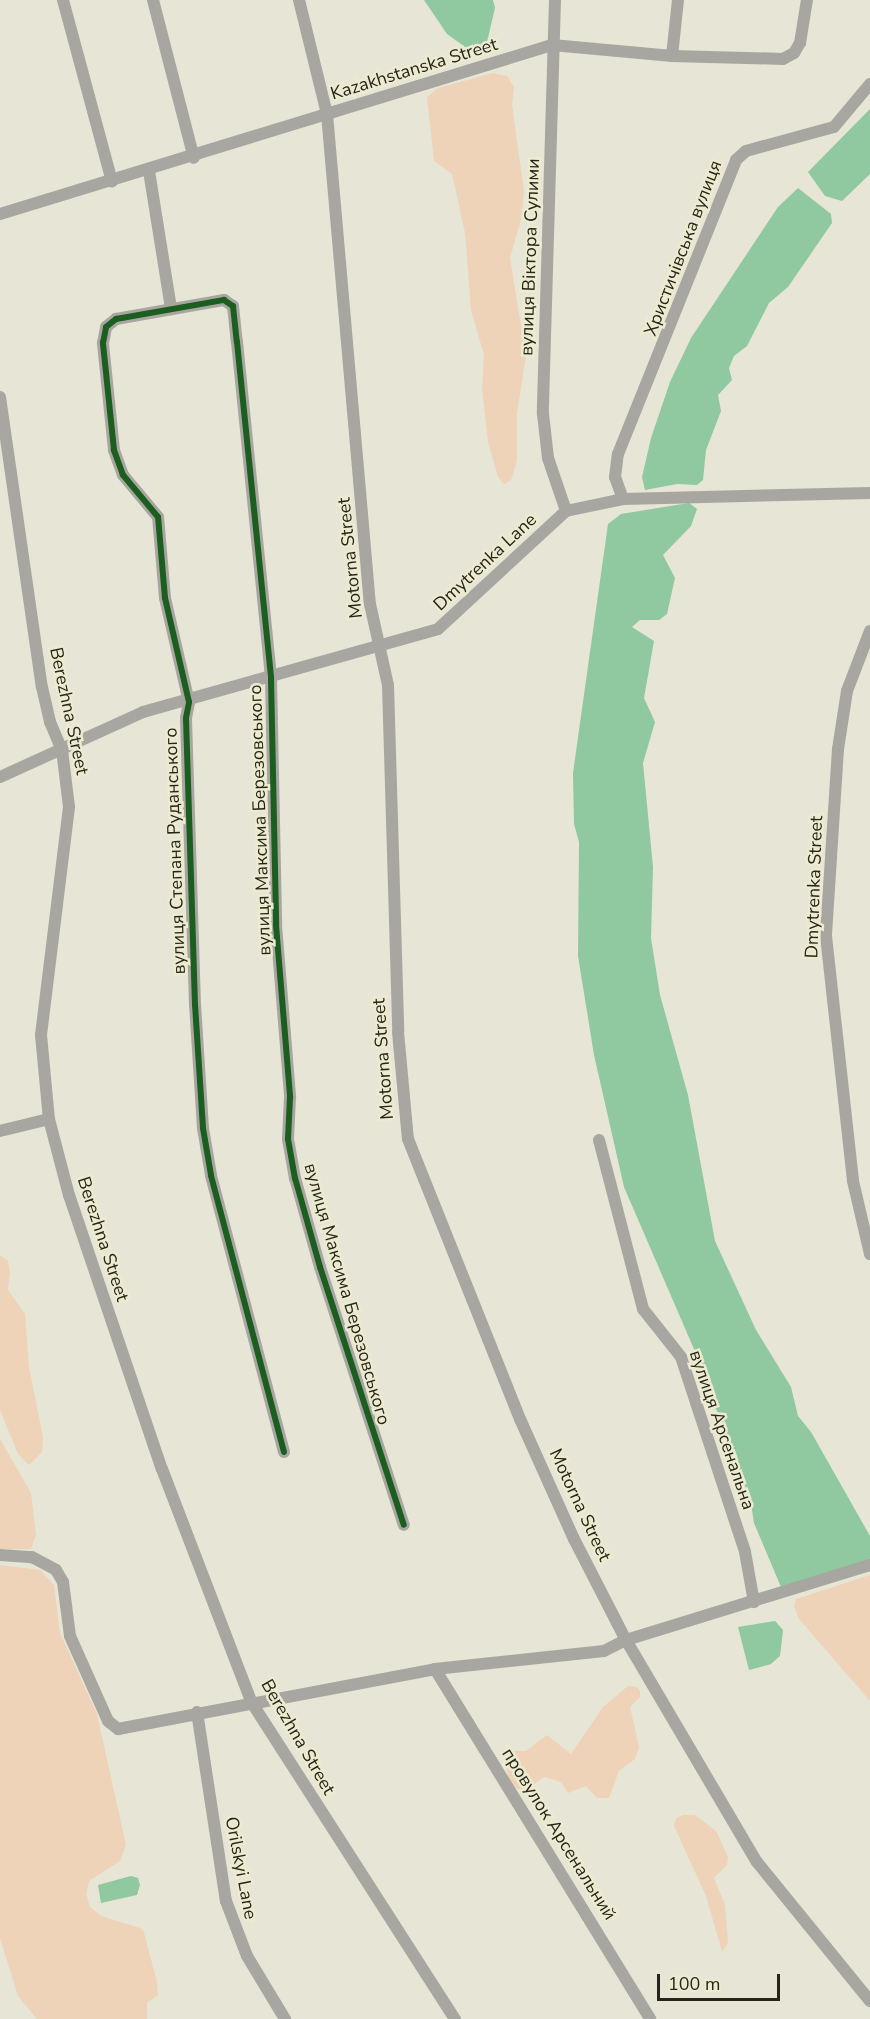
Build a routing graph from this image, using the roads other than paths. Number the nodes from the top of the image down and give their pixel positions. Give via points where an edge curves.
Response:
1 (63, 0) edge
2 (153, 0) edge
3 (299, 0) edge
4 (555, 0) edge
5 (678, 0) edge
6 (807, 0) edge
7 (552, 45) junction
8 (672, 56) junction
9 (870, 84) edge
10 (327, 114) junction
11 (194, 158) junction
12 (149, 171) junction
13 (112, 182) junction
14 (0, 214) edge
15 (171, 309) junction
16 (0, 397) edge
17 (870, 493) edge
18 (623, 499) junction
19 (566, 511) junction
20 (870, 631) edge
21 (380, 647) junction
22 (271, 678) junction
23 (189, 702) junction
24 (62, 750) junction
25 (0, 777) edge
26 (49, 1119) junction
27 (0, 1131) edge
28 (599, 1140) dead end
29 (870, 1254) edge
30 (284, 1452) dead end
31 (404, 1526) dead end
32 (0, 1555) edge
33 (870, 1565) edge
34 (754, 1602) junction
35 (627, 1640) junction
36 (435, 1669) junction
37 (252, 1702) junction
38 (197, 1712) junction
39 (870, 2001) edge
40 (285, 2019) edge
41 (455, 2019) edge
42 (650, 2019) edge

1 - 13 street
2 - 11 street
3 - 10 street, Motorna Street
4 - 7 street, вулиця Віктора Сулими
5 - 8 street
6 - 8 street, Kazakhstanska Street via 800,43 794,53 783,59
7 - 8 street, Kazakhstanska Street
7 - 10 street, Kazakhstanska Street
7 - 19 street, вулиця Віктора Сулими via 543,414 548,458
9 - 18 street, Христичівська вулиця via 834,127 746,151 736,160 618,454 615,477
10 - 11 street, Kazakhstanska Street
10 - 21 street, Motorna Street via 370,604
11 - 12 street, Kazakhstanska Street
12 - 13 street, Kazakhstanska Street
12 - 15 street
13 - 14 street, Kazakhstanska Street
15 - 22 street, вулиця Максима Березовського via 224,300 233,306
15 - 23 street, вулиця Степана Руданського via 116,320 106,327 104,343 114,450 123,475 158,518 165,598
16 - 24 street, Berezhna Street via 42,687 50,723
17 - 18 street
18 - 19 street
19 - 21 street, Dmytrenka Lane via 438,629
20 - 29 street, Dmytrenka Street via 847,691 840,737 826,936 854,1181
21 - 22 street, Dmytrenka Lane via 338,655
21 - 35 street, Motorna Street via 391,718 398,1032 408,1139 520,1419 574,1539
22 - 23 street, Dmytrenka Lane
22 - 31 street, вулиця Максима Березовського via 276,925 290,1097 290,1149 327,1290
23 - 24 street, Dmytrenka Lane via 129,717
23 - 30 street, вулиця Степана Руданського via 186,718 195,1005 203,1128 230,1257
24 - 25 street, Dmytrenka Lane
24 - 26 street, Berezhna Street via 69,807 41,1035
26 - 27 street
26 - 37 street, Berezhna Street via 88,1260
28 - 34 street, вулиця Арсенальна via 643,1309 681,1356 746,1552
32 - 38 street via 32,1557 56,1570 63,1582 70,1636 113,1727 124,1729
33 - 34 street
34 - 35 street
35 - 36 street via 604,1651
35 - 39 street, Motorna Street via 757,1862
36 - 37 street
36 - 42 street, провулок Арсенальний
37 - 38 street
37 - 41 street, Berezhna Street
38 - 40 street, Orilskyi Lane via 226,1901 247,1956

